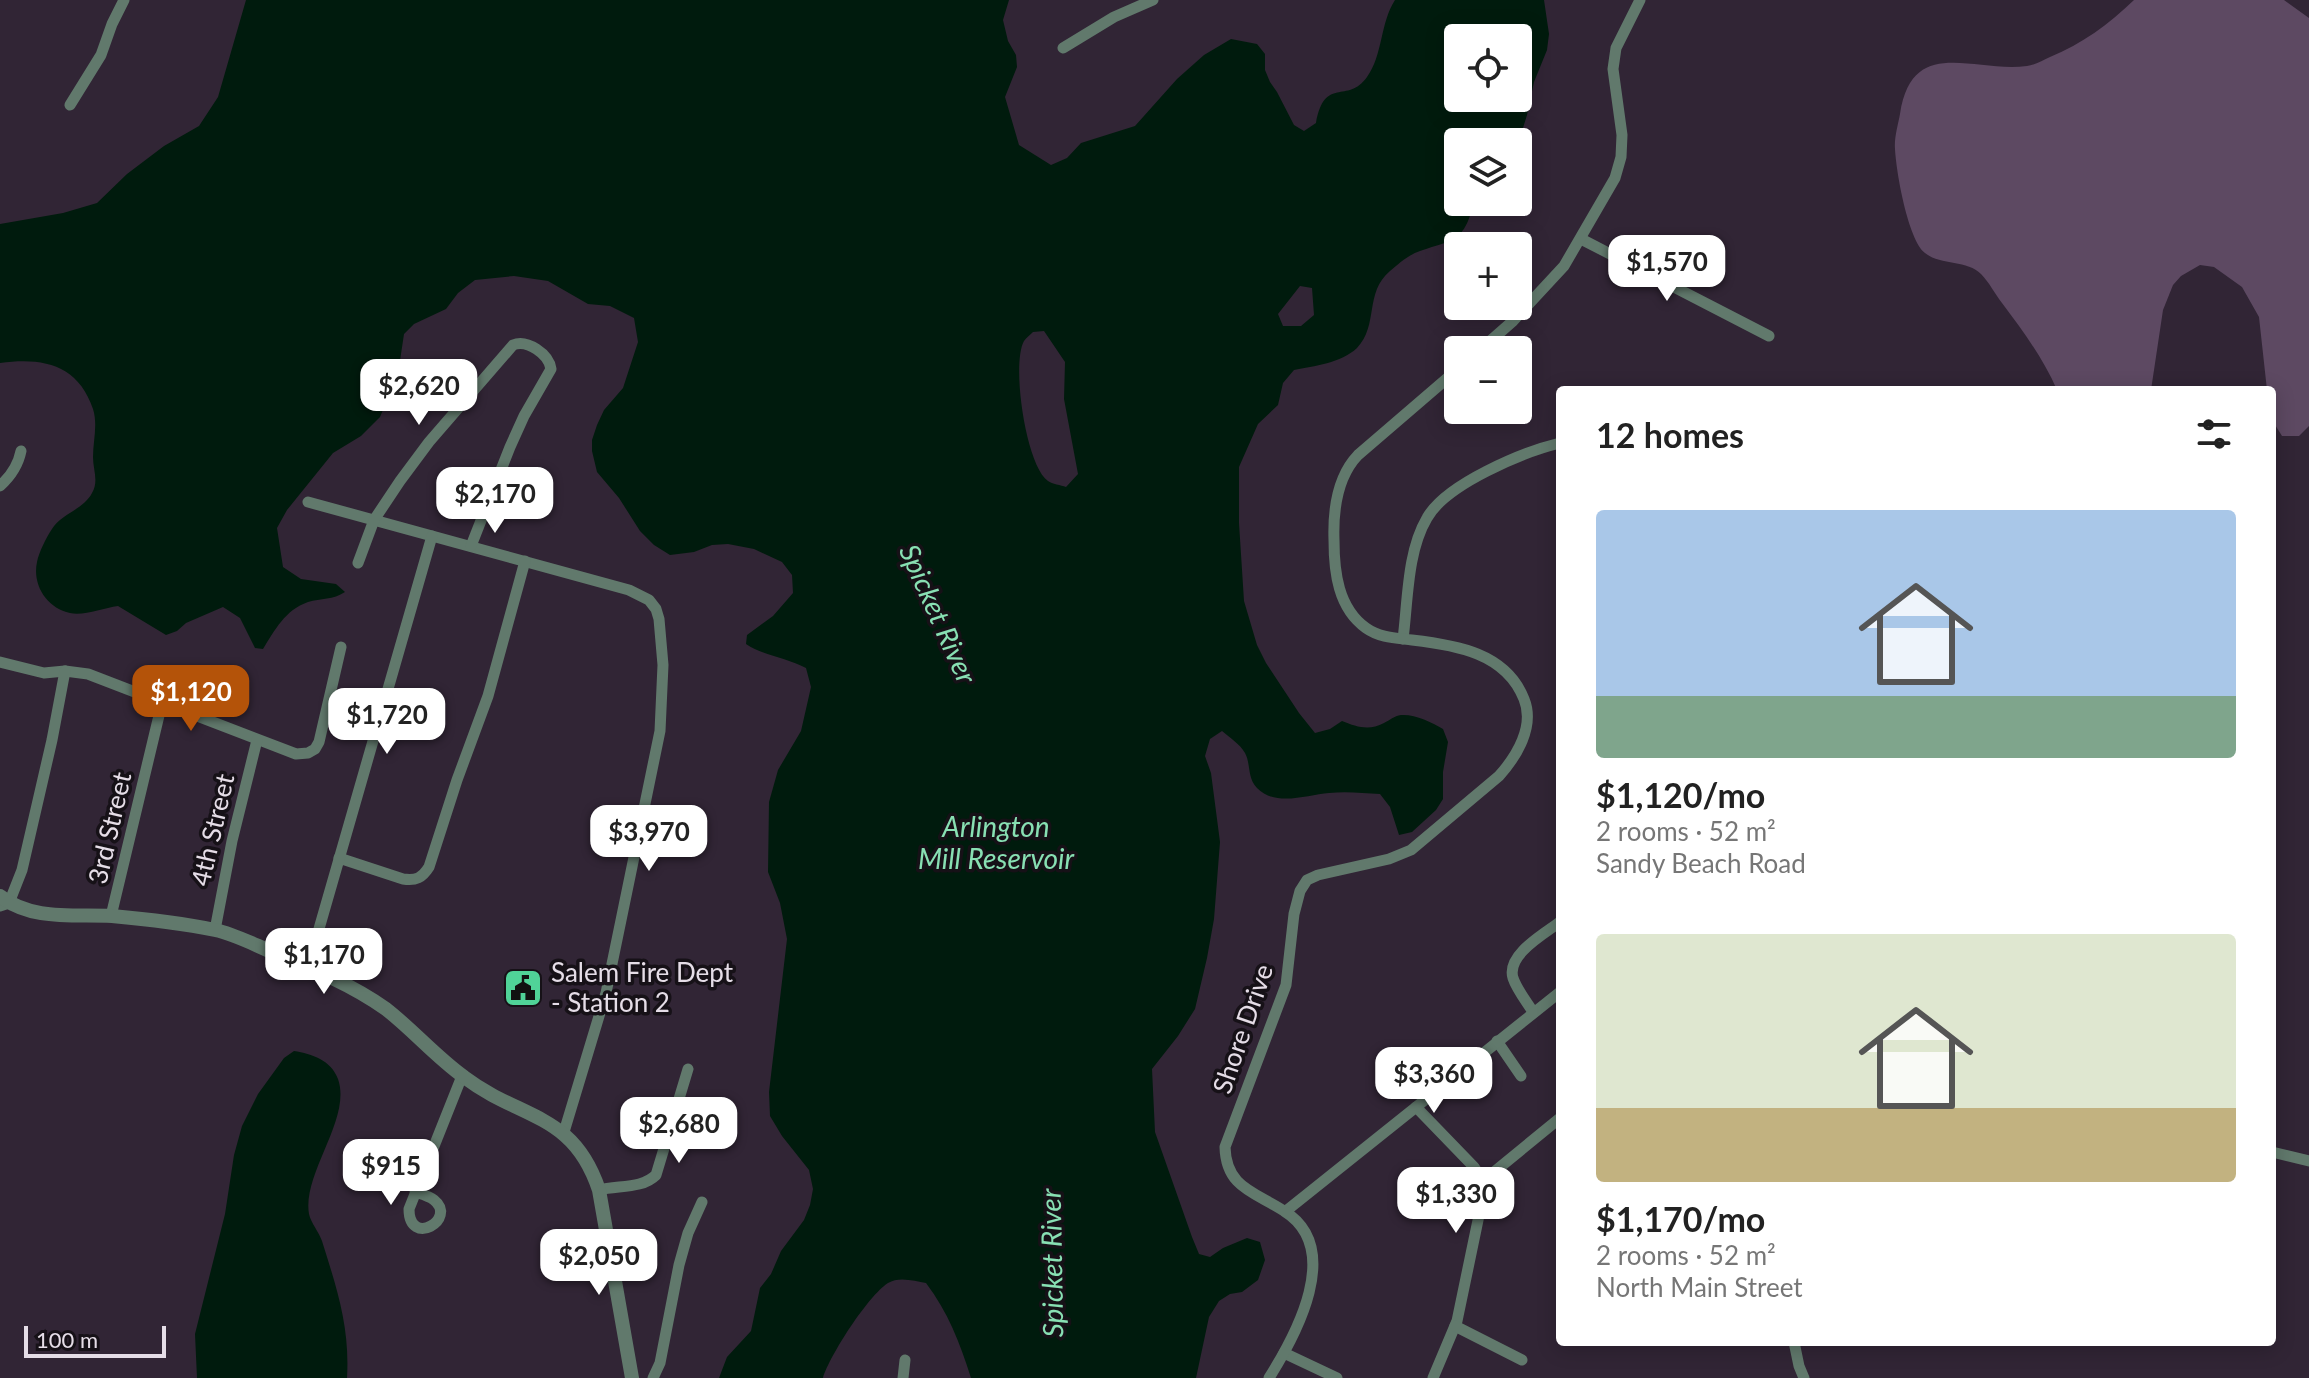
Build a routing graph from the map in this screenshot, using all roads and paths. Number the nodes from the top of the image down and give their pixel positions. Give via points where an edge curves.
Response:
1 (124, 0) edge
2 (1153, 0) edge
3 (1640, 0) edge
4 (1063, 48) dead end
5 (70, 105) dead end
6 (1581, 239) junction
7 (1496, 336) edge
8 (1769, 336) dead end
9 (1444, 381) edge
10 (1556, 444) edge
11 (21, 451) dead end
12 (0, 486) edge
13 (308, 502) dead end
14 (374, 520) junction
15 (432, 536) junction
16 (471, 546) junction
17 (525, 561) junction
18 (358, 563) dead end
19 (1403, 639) junction
20 (341, 647) dead end
21 (0, 663) edge
22 (65, 671) junction
23 (162, 703) junction
24 (257, 740) junction
25 (339, 858) junction
26 (3, 902) edge
27 (111, 916) junction
28 (1556, 925) edge
29 (215, 930) junction
30 (308, 967) junction
31 (1556, 995) edge
32 (1533, 1012) junction
33 (1497, 1041) junction
34 (688, 1069) dead end
35 (462, 1076) junction
36 (1521, 1076) dead end
37 (1416, 1107) junction
38 (1556, 1121) edge
39 (564, 1132) junction
40 (2276, 1153) edge
41 (2309, 1161) edge
42 (1483, 1181) junction
43 (599, 1190) junction
44 (415, 1192) dead end
45 (702, 1202) dead end
46 (1286, 1211) junction
47 (1455, 1326) junction
48 (1795, 1346) edge
49 (1284, 1353) junction
50 (905, 1360) dead end
51 (1522, 1360) dead end
52 (632, 1378) edge
53 (653, 1378) edge
54 (903, 1378) edge
55 (1269, 1378) edge
56 (1337, 1378) edge
57 (1433, 1378) edge
58 (1804, 1378) edge

1 - 5 street via 101,55
2 - 4 street
3 - 6 street via 1616,48 1613,69 1621,157
6 - 7 street via 1564,266
6 - 8 street
9 - 19 street, Shore Drive via 1358,455 1339,491 1334,566 1346,605 1370,631
10 - 19 street via 1483,474 1433,509 1413,562
11 - 12 street
13 - 14 street
14 - 15 street
14 - 16 street via 429,442 513,345 524,343 547,358 551,369 524,416
14 - 18 street
15 - 16 street
15 - 25 street
16 - 17 street
17 - 25 street via 488,696 429,867 414,881
17 - 39 street via 649,600 661,631 660,731 606,993
19 - 46 street, Shore Drive via 1463,647 1496,664 1523,697 1527,724 1499,776 1411,850 1318,875 1300,891 1286,985 1225,1147 1234,1178
20 - 24 street via 315,749 296,754
21 - 22 street via 44,673
22 - 23 street via 88,674
22 - 26 street via 22,870
23 - 24 street
23 - 27 street, 3rd Street
24 - 29 street, 4th Street
25 - 30 street
26 - 27 street via 37,913
27 - 29 street
28 - 32 street via 1519,954 1512,966 1515,984
29 - 30 street
30 - 35 street via 384,1008
31 - 32 street
32 - 33 street
33 - 36 street
33 - 37 street
34 - 43 street via 656,1175 649,1182
35 - 39 street
35 - 44 street
37 - 42 street
37 - 46 street
38 - 42 street
39 - 43 street via 590,1164
40 - 41 street
42 - 47 street
43 - 52 street
45 - 53 street via 679,1265
46 - 49 street, Shore Drive via 1310,1240 1314,1261 1309,1294
47 - 51 street
47 - 57 street
48 - 58 street
49 - 55 street, Shore Drive
49 - 56 street
50 - 54 street

